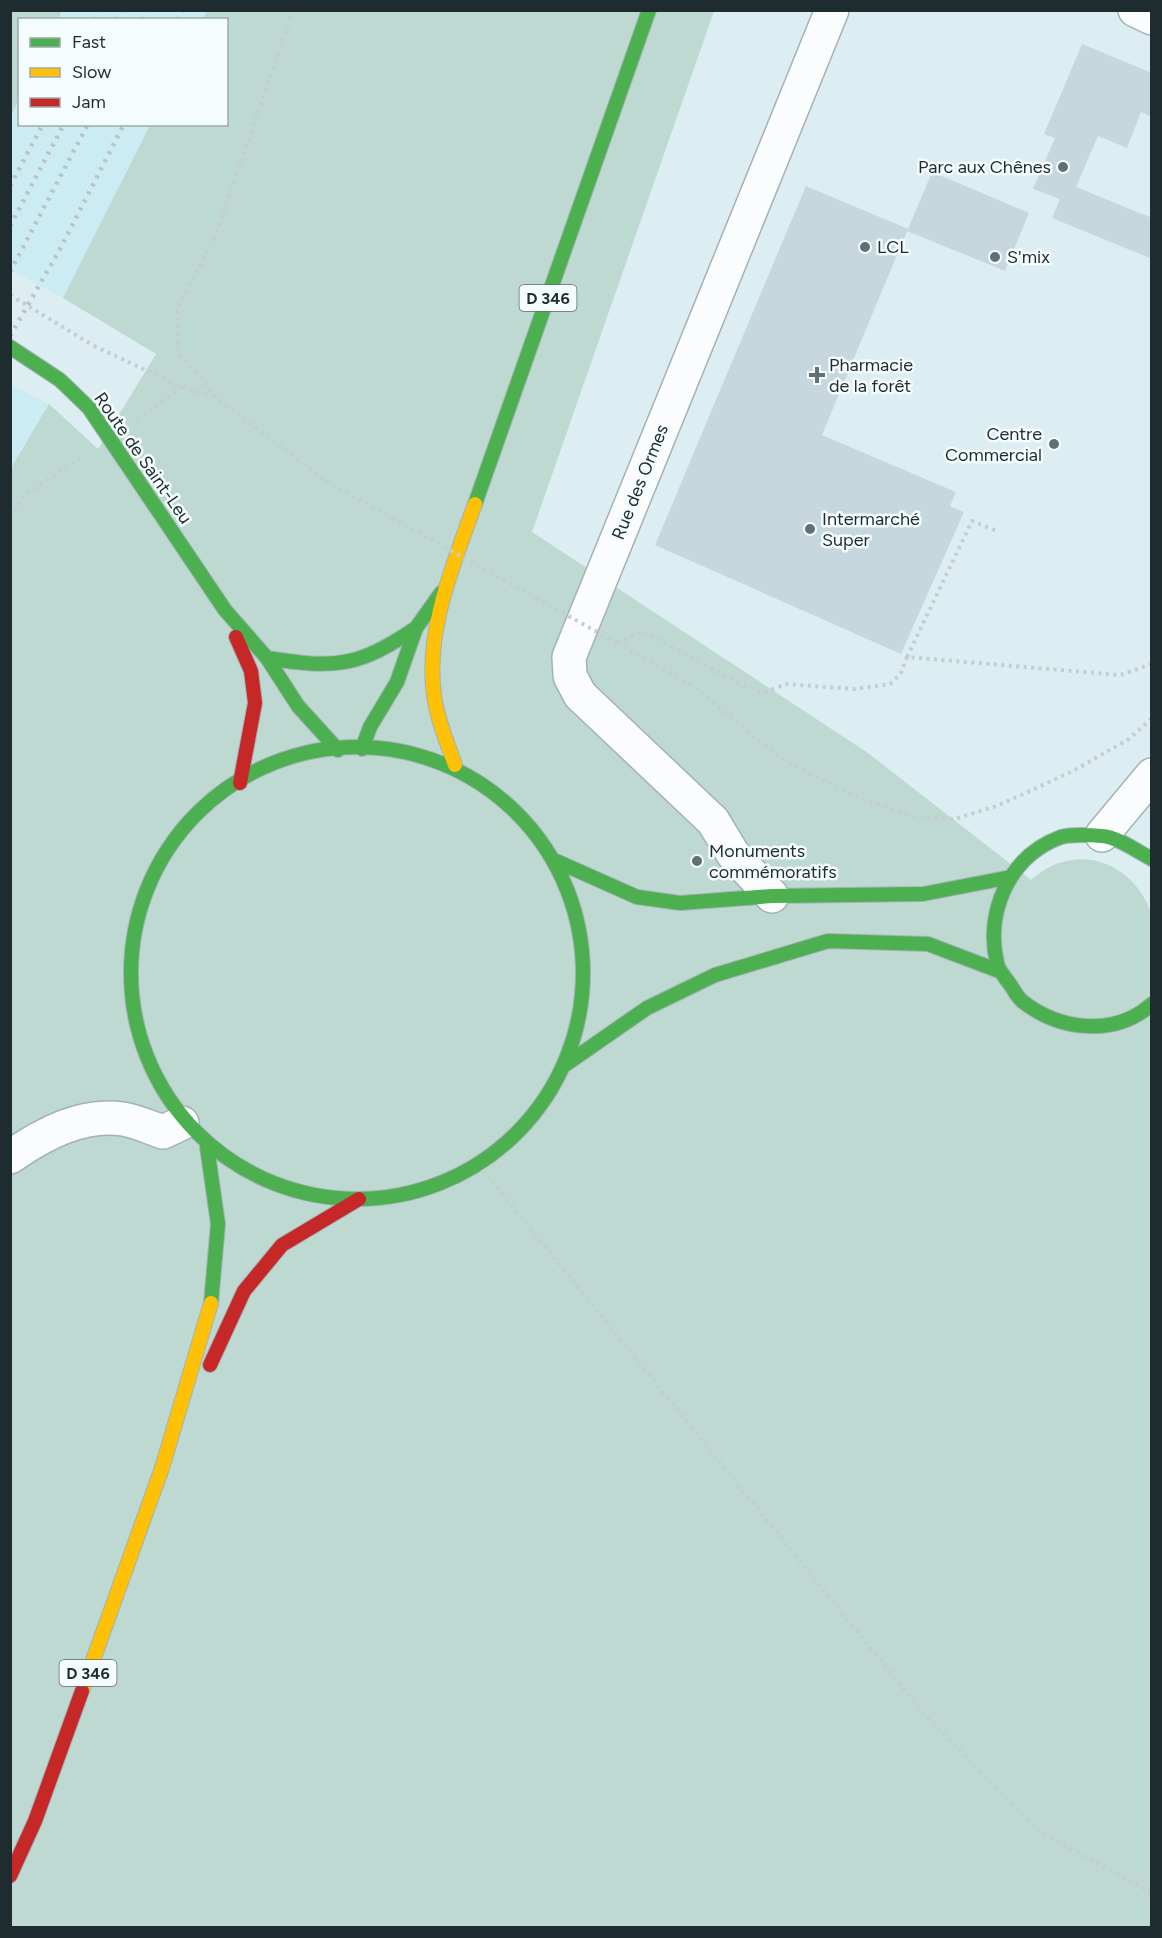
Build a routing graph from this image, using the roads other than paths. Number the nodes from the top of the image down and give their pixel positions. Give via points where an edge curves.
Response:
1 (649, 10) edge
2 (832, 10) edge
3 (1135, 10) edge
4 (1152, 18) edge
5 (10, 347) edge
6 (446, 586) junction
7 (225, 610) junction
8 (416, 628) junction
9 (267, 658) junction
10 (362, 749) junction
11 (338, 750) junction
12 (455, 765) junction
13 (1152, 775) edge
14 (240, 783) junction
15 (1102, 835) junction
16 (1152, 859) edge
17 (556, 861) junction
18 (1006, 878) junction
19 (772, 896) junction
20 (999, 971) junction
21 (1152, 1004) edge
22 (1133, 1019) junction
23 (1152, 1024) edge
24 (565, 1065) junction
25 (182, 1123) junction
26 (207, 1147) junction
27 (10, 1157) edge
28 (359, 1199) junction
29 (162, 1468) junction
30 (10, 1876) edge

1 - 6 main road, D 346
2 - 19 street, Rue des Ormes via 569,657 570,676 580,695 713,821 733,854
3 - 4 street
5 - 7 main road, Route de Saint-Leu via 60,380 94,416
6 - 8 main road, D 346
6 - 12 main road, D 346 via 433,685
7 - 9 main road, Route de Saint-Leu
7 - 14 main road, Route de Saint-Leu via 251,671 255,703
8 - 9 main road via 373,655 336,664 300,664
8 - 10 main road, D 346 via 397,682 370,727
9 - 11 main road, Route de Saint-Leu via 298,706
10 - 11 main road
10 - 12 main road via 396,746
11 - 14 main road via 286,760
12 - 17 main road via 513,804
13 - 15 street
14 - 25 main road via 189,824 152,878 131,939 130,1004 147,1068
15 - 16 main road via 1134,846
15 - 18 main road via 1075,835 1048,843 1025,857
17 - 19 main road via 637,897 680,903
17 - 24 main road via 578,931 583,1001
18 - 19 main road via 923,894
18 - 20 main road via 993,908 991,940
20 - 22 main road via 1018,999 1045,1019 1077,1028
20 - 24 main road via 928,944 828,941 715,975 647,1008
21 - 22 main road
22 - 23 main road
24 - 28 main road via 527,1124 478,1164 421,1190
25 - 26 main road
25 - 27 street via 163,1132 123,1119 93,1119 39,1137
26 - 28 main road via 264,1179 305,1193
26 - 29 main road, D 346 via 218,1224 211,1303
28 - 29 main road, D 346 via 282,1245 244,1291
29 - 30 main road, D 346 via 35,1821

